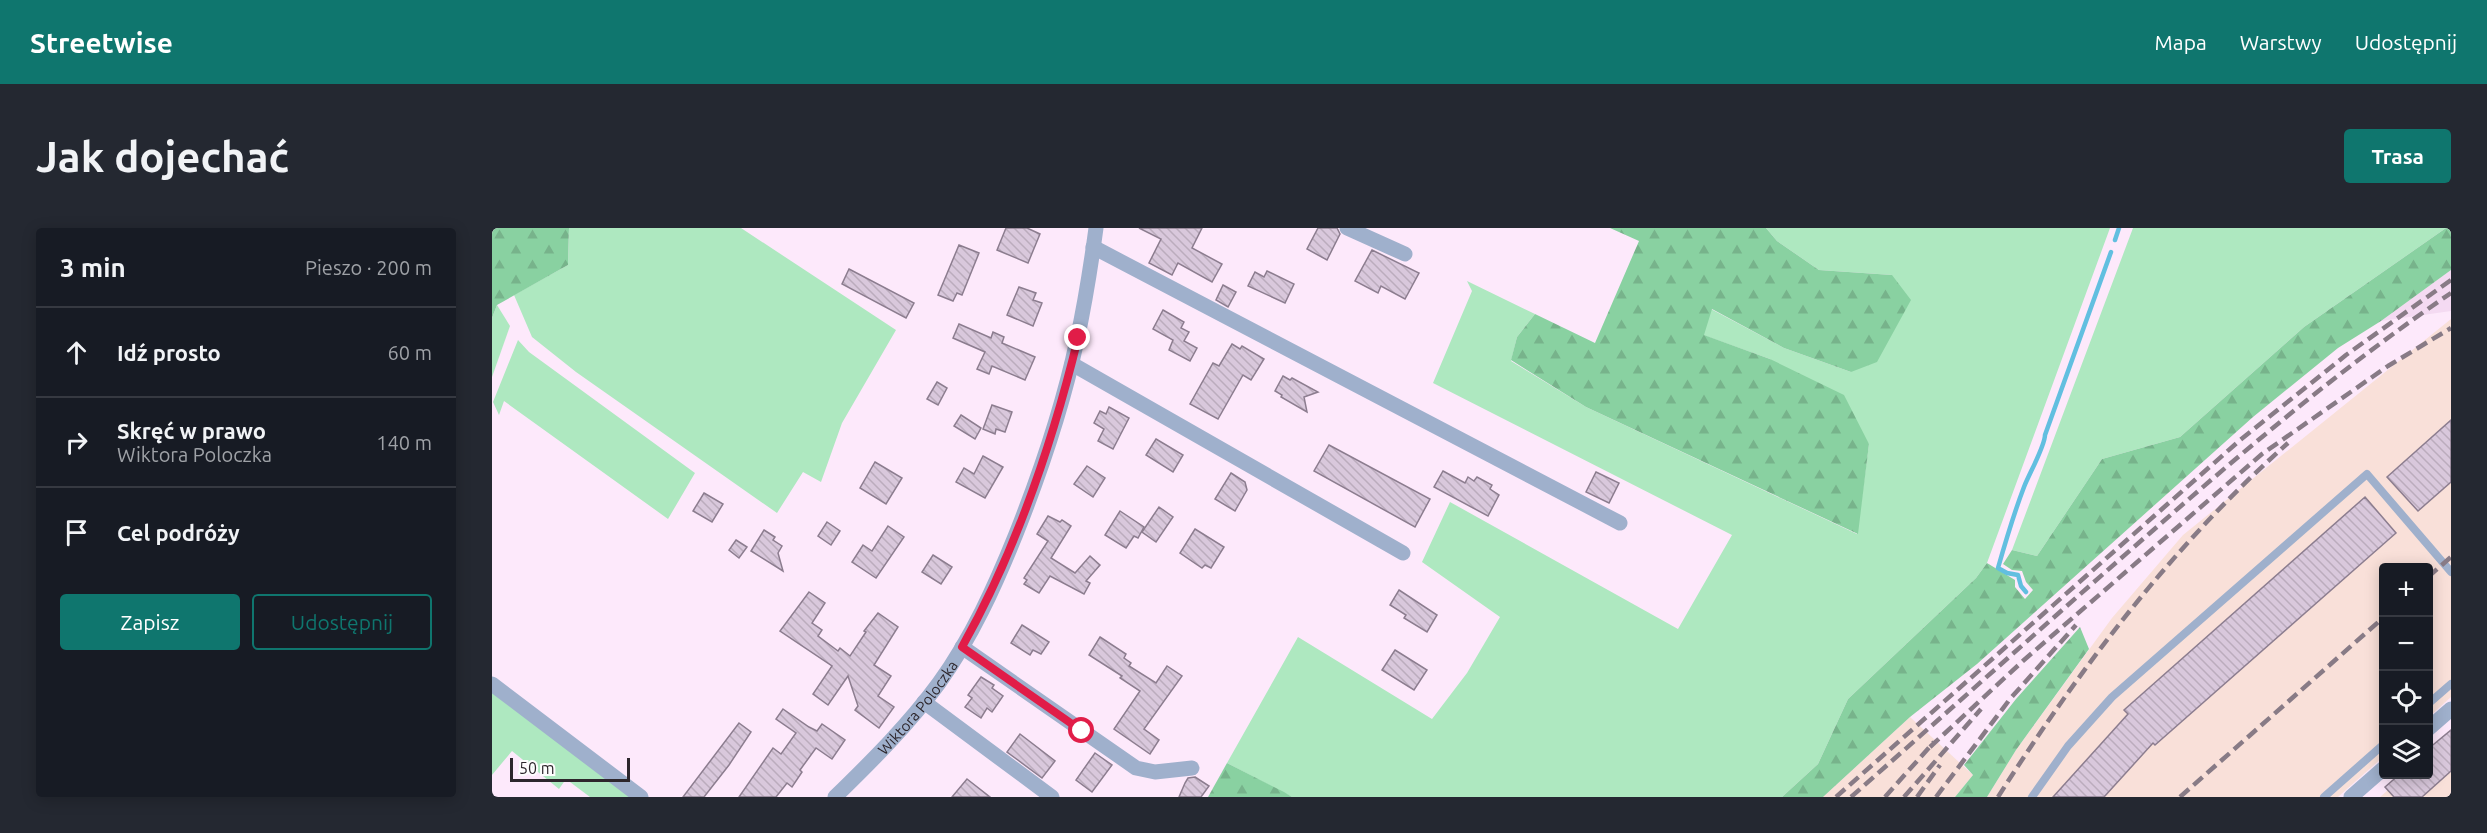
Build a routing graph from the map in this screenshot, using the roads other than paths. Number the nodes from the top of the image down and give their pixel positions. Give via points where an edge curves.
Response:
1 (1096, 228) edge
2 (1347, 228) edge
3 (1094, 247) junction
4 (1405, 254) dead end
5 (1072, 364) junction
6 (1620, 523) dead end
7 (1403, 553) dead end
8 (2451, 572) edge
9 (962, 647) junction
10 (492, 684) edge
11 (2451, 684) edge
12 (2433, 700) edge
13 (924, 702) junction
14 (2451, 709) edge
15 (2433, 725) edge
16 (2379, 748) edge
17 (1191, 768) dead end
18 (2379, 772) edge
19 (640, 797) edge
20 (836, 797) edge
21 (1052, 797) edge
22 (2032, 797) edge
23 (2324, 797) edge
24 (2351, 797) edge

1 - 3 street, Wiktora Poloczka
2 - 4 street
3 - 5 street, Wiktora Poloczka
3 - 6 street
5 - 7 street
5 - 9 street, Wiktora Poloczka via 1025,511 997,580
8 - 22 lane via 2367,474 2112,697 2068,746
9 - 13 street, Wiktora Poloczka
9 - 17 street via 1136,768 1155,772
10 - 19 street
11 - 12 lane
13 - 20 street, Wiktora Poloczka
13 - 21 street
14 - 15 street
16 - 23 lane
18 - 24 street

